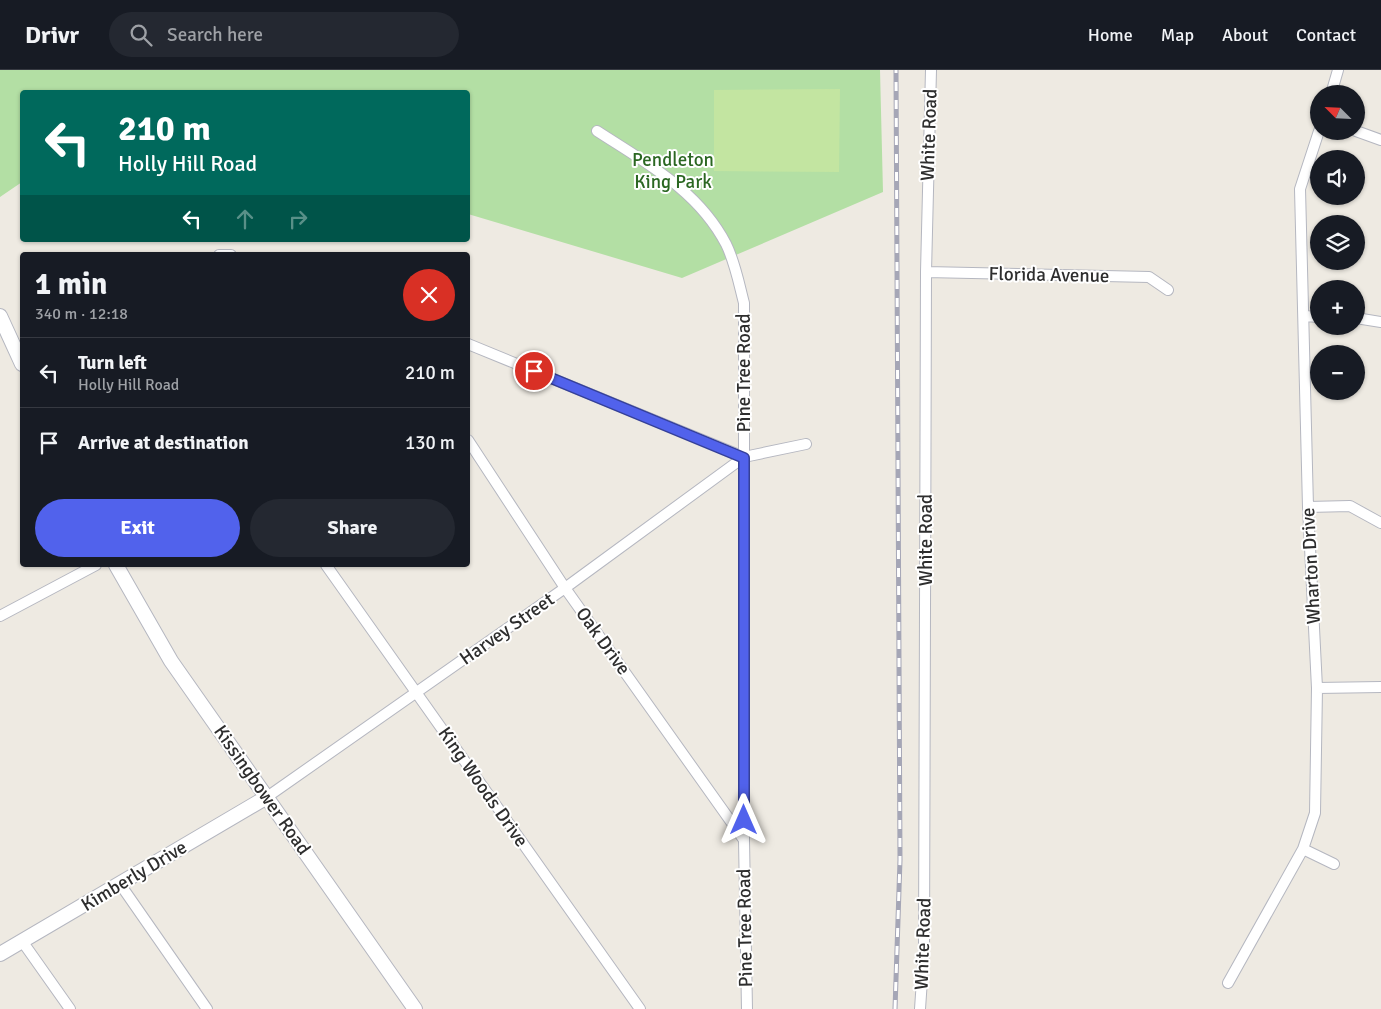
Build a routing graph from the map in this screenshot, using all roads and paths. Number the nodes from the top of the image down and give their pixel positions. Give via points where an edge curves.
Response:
1 (931, 70) edge
2 (1338, 70) edge
3 (1334, 85) edge
4 (596, 131) dead end
5 (1365, 134) edge
6 (1317, 140) edge
7 (1381, 140) edge
8 (926, 272) junction
9 (1168, 290) dead end
10 (0, 316) edge
11 (1304, 316) junction
12 (1310, 316) edge
13 (1365, 319) edge
14 (1381, 322) edge
15 (470, 345) edge
16 (20, 360) edge
17 (470, 443) edge
18 (806, 444) dead end
19 (744, 458) junction
20 (1308, 507) junction
21 (1381, 523) edge
22 (92, 567) edge
23 (117, 567) edge
24 (327, 567) edge
25 (565, 588) junction
26 (0, 616) edge
27 (1381, 687) edge
28 (1317, 688) junction
29 (417, 693) junction
30 (267, 797) junction
31 (744, 840) junction
32 (1303, 849) junction
33 (1334, 864) dead end
34 (120, 884) junction
35 (22, 941) junction
36 (0, 954) edge
37 (1228, 983) dead end
38 (70, 1009) edge
39 (207, 1009) edge
40 (415, 1009) edge
41 (640, 1009) edge
42 (747, 1009) edge
43 (920, 1009) edge

1 - 8 street, White Road
2 - 3 street
4 - 19 street, Pine Tree Road via 678,184 704,211 726,244 744,303
5 - 7 street
6 - 11 street, Wharton Drive via 1300,189
8 - 9 street, Florida Avenue via 1149,277
8 - 43 street, White Road via 924,950
10 - 16 street
11 - 12 street
11 - 20 street, Wharton Drive
13 - 14 street
15 - 19 street
17 - 25 street, Oak Drive
18 - 19 street
19 - 25 street, Harvey Street
19 - 31 street, Pine Tree Road
20 - 21 street via 1350,506
20 - 28 street, Wharton Drive
22 - 26 street
23 - 30 street, Kissingbower Road via 171,661
24 - 29 street, King Woods Drive
25 - 29 street, Harvey Street
25 - 31 street, Oak Drive
27 - 28 street
28 - 32 street, Wharton Drive via 1314,813
29 - 30 street, Harvey Street
29 - 41 street, King Woods Drive
30 - 34 street, Kimberly Drive
30 - 40 street, Kissingbower Road
31 - 42 street, Pine Tree Road
32 - 33 street
32 - 37 street, Wharton Drive
34 - 35 street, Kimberly Drive
34 - 39 street
35 - 36 street, Kimberly Drive
35 - 38 street

